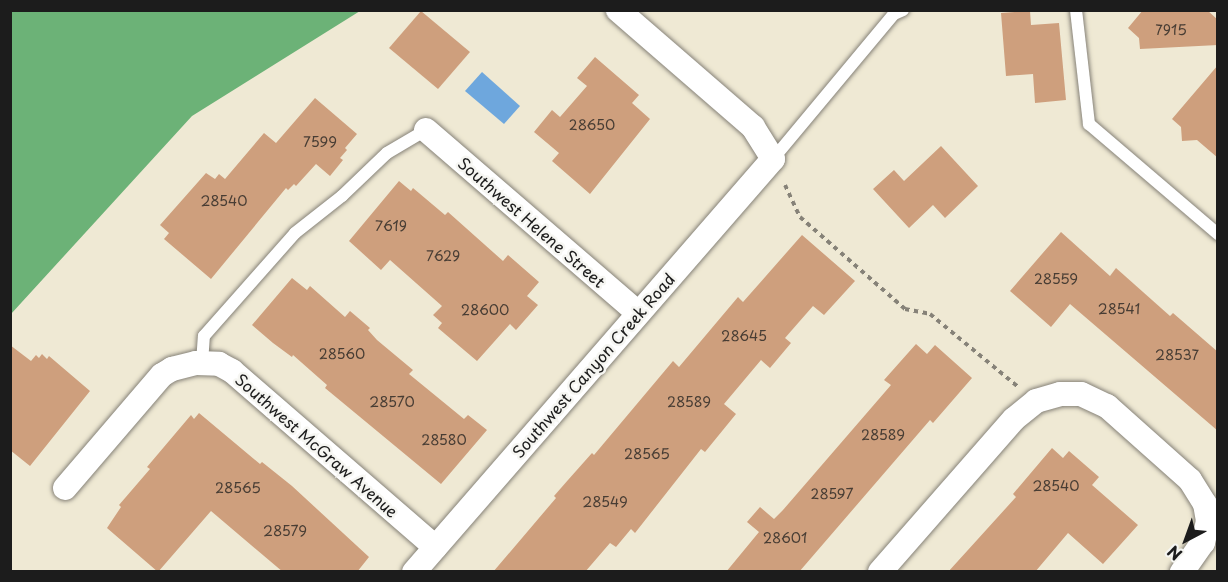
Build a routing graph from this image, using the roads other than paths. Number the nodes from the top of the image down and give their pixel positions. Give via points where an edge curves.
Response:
1 (618, 10) edge
2 (903, 10) edge
3 (1077, 10) edge
4 (426, 130) joint
5 (773, 159) junction
6 (1218, 234) edge
7 (638, 313) junction
8 (202, 363) junction
9 (65, 488) dead end
10 (1211, 503) edge
11 (435, 547) junction
12 (414, 572) edge
13 (880, 572) edge
14 (1182, 572) edge

1 - 5 street via 753,127
2 - 5 lane via 894,14
3 - 6 lane via 1089,124
4 - 7 street, Southwest Helene Street
4 - 8 lane via 387,153 295,233 204,336
5 - 7 street, Southwest Canyon Creek Road
7 - 11 street, Southwest Canyon Creek Road
8 - 9 street, Southwest McGraw Avenue via 162,375
8 - 11 street, Southwest McGraw Avenue via 219,364 232,371
10 - 13 street via 1107,406 1081,394 1060,394 1036,401 1014,419
10 - 14 street via 1203,543
11 - 12 street, Southwest Canyon Creek Road

